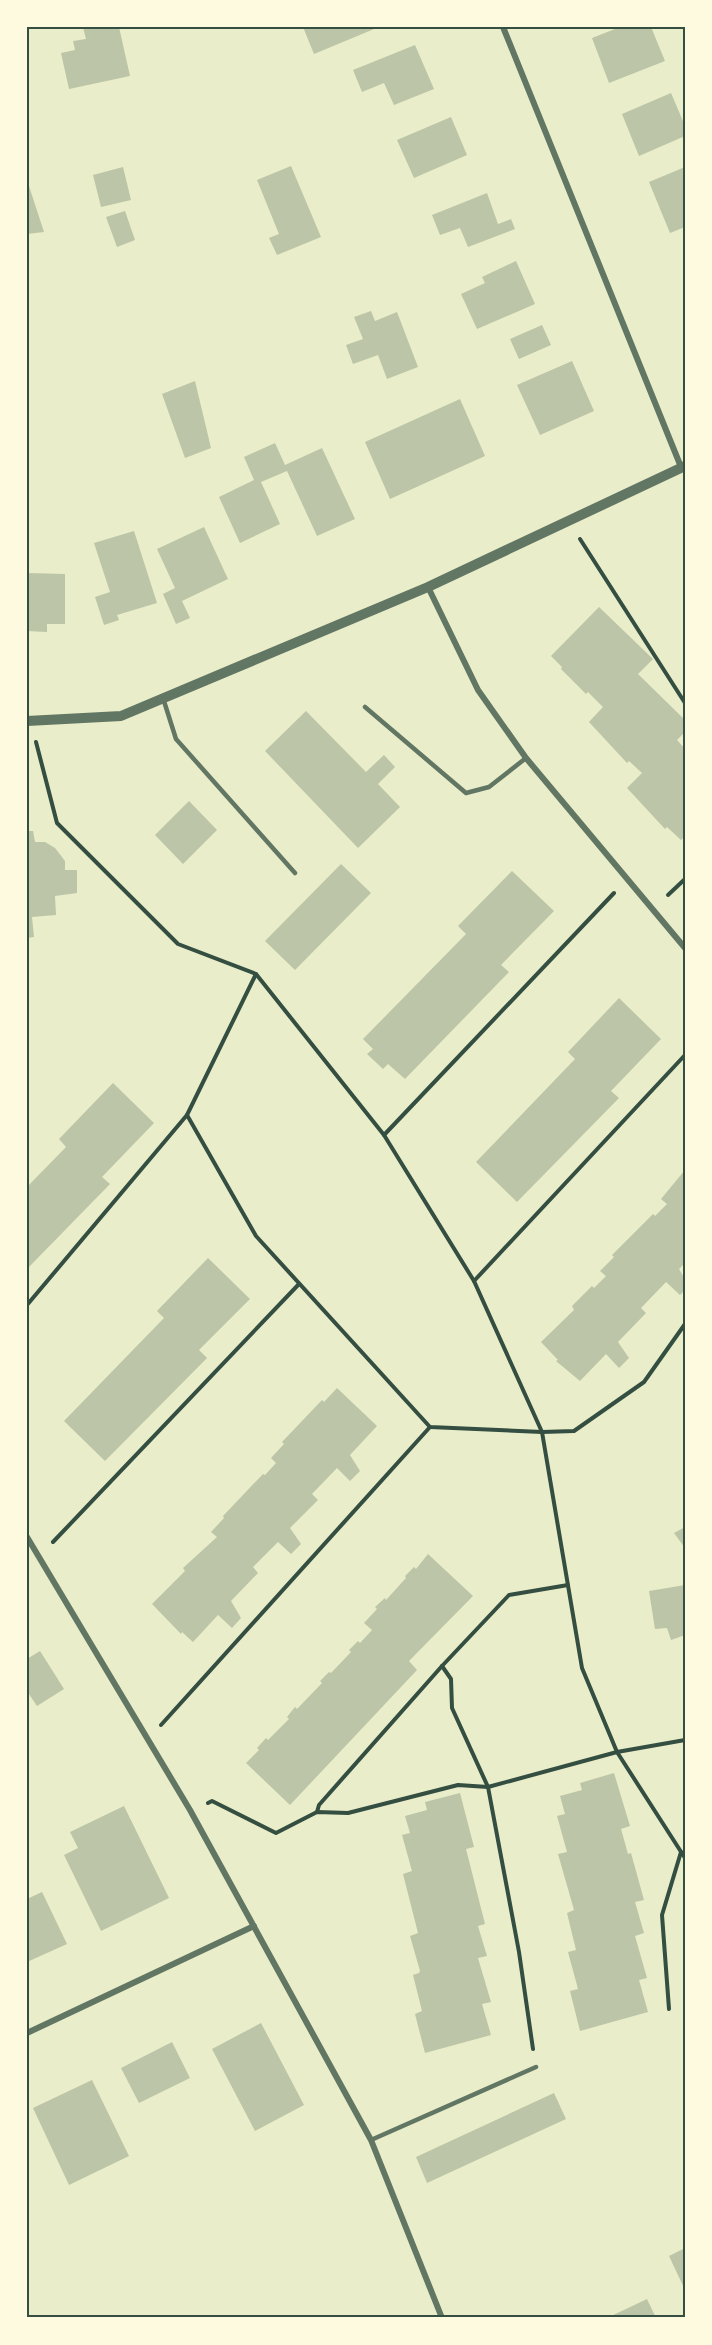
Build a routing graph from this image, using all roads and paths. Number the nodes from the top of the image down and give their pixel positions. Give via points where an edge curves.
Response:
1 (503, 27) edge
2 (683, 466) edge
3 (568, 521) junction
4 (428, 587) junction
5 (163, 698) junction
6 (685, 703) edge
7 (365, 707) dead end
8 (29, 721) edge
9 (526, 759) junction
10 (295, 873) dead end
11 (627, 879) junction
12 (685, 948) edge
13 (256, 974) junction
14 (685, 1055) edge
15 (187, 1115) junction
16 (384, 1135) junction
17 (474, 1281) junction
18 (299, 1284) junction
19 (27, 1305) edge
20 (685, 1324) edge
21 (430, 1427) junction
22 (542, 1432) junction
23 (27, 1537) edge
24 (39, 1557) junction
25 (568, 1585) junction
26 (442, 1666) junction
27 (149, 1739) junction
28 (685, 1740) edge
29 (617, 1752) junction
30 (489, 1787) junction
31 (190, 1810) junction
32 (317, 1812) junction
33 (681, 1852) junction
34 (685, 1858) edge
35 (254, 1926) junction
36 (669, 2009) dead end
37 (27, 2033) edge
38 (536, 2067) joint
39 (371, 2140) junction
40 (442, 2318) edge

1 - 2 street
2 - 3 street
3 - 4 street
3 - 6 path
4 - 5 street
4 - 9 street via 478,690
5 - 8 street via 120,716
5 - 10 lane via 176,739
7 - 9 lane via 466,793 489,787
8 - 13 path via 57,823 178,944
9 - 11 street
11 - 12 street
11 - 16 path
13 - 15 path
13 - 16 path
14 - 17 path
15 - 18 path via 256,1236
15 - 19 path
16 - 17 path
17 - 22 path
18 - 21 path
18 - 24 path
20 - 22 path via 644,1382 574,1431
21 - 22 path
21 - 27 path
22 - 25 path
23 - 24 street
24 - 27 street
25 - 26 path via 509,1595
25 - 29 path via 582,1668
26 - 30 path via 451,1679 452,1708
26 - 32 path via 319,1805
27 - 31 street
28 - 29 path
29 - 30 path
29 - 33 path
30 - 32 path via 458,1785 348,1813
30 - 38 path
31 - 32 path via 212,1801 276,1833
31 - 35 street
33 - 34 path
33 - 36 path via 662,1915
35 - 37 street
35 - 39 street
38 - 39 lane
39 - 40 street

